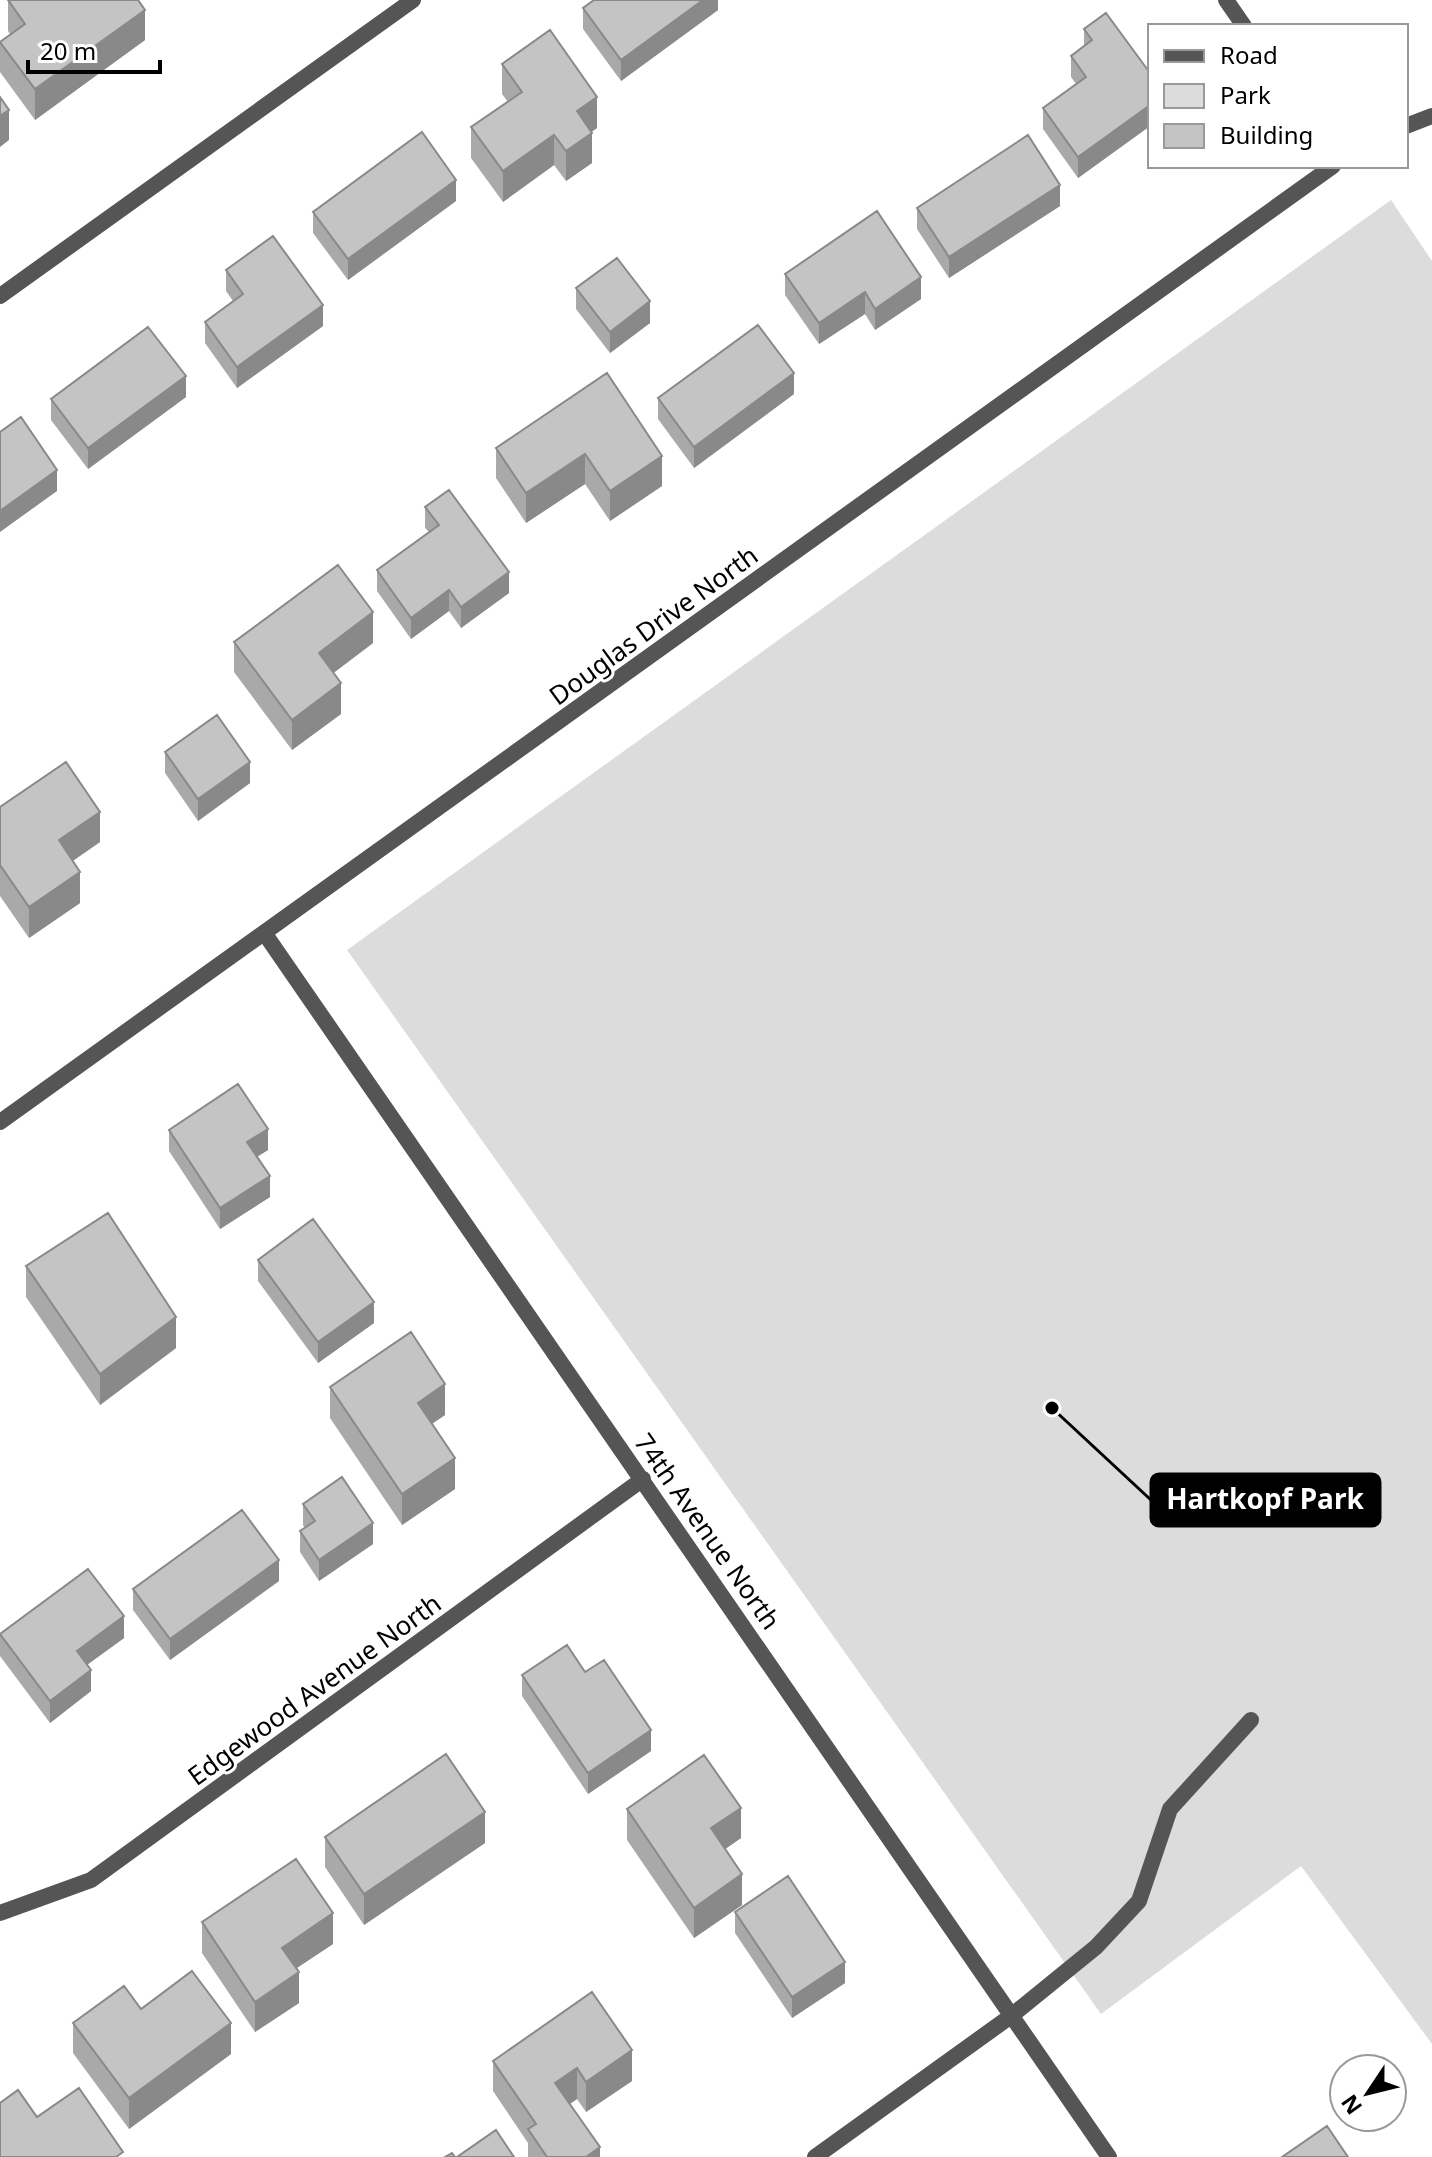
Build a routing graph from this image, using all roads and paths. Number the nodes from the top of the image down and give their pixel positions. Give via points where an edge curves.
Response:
1 (413, 0) edge
2 (1226, 0) edge
3 (1243, 24) edge
4 (1432, 116) edge
5 (1408, 125) edge
6 (1330, 168) edge
7 (0, 296) edge
8 (265, 934) junction
9 (0, 1122) edge
10 (643, 1479) junction
11 (1251, 1720) dead end
12 (0, 1913) edge
13 (1011, 2016) junction
14 (815, 2157) edge
15 (1109, 2157) edge

1 - 7 street
2 - 3 street
4 - 5 street
6 - 8 street, Douglas Drive North
8 - 9 street, Douglas Drive North
8 - 10 street, 74th Avenue North
10 - 12 street, Edgewood Avenue North via 91,1880
10 - 13 street, 74th Avenue North
11 - 13 street via 1170,1809 1139,1901 1096,1947
13 - 14 street
13 - 15 street, 74th Avenue North

